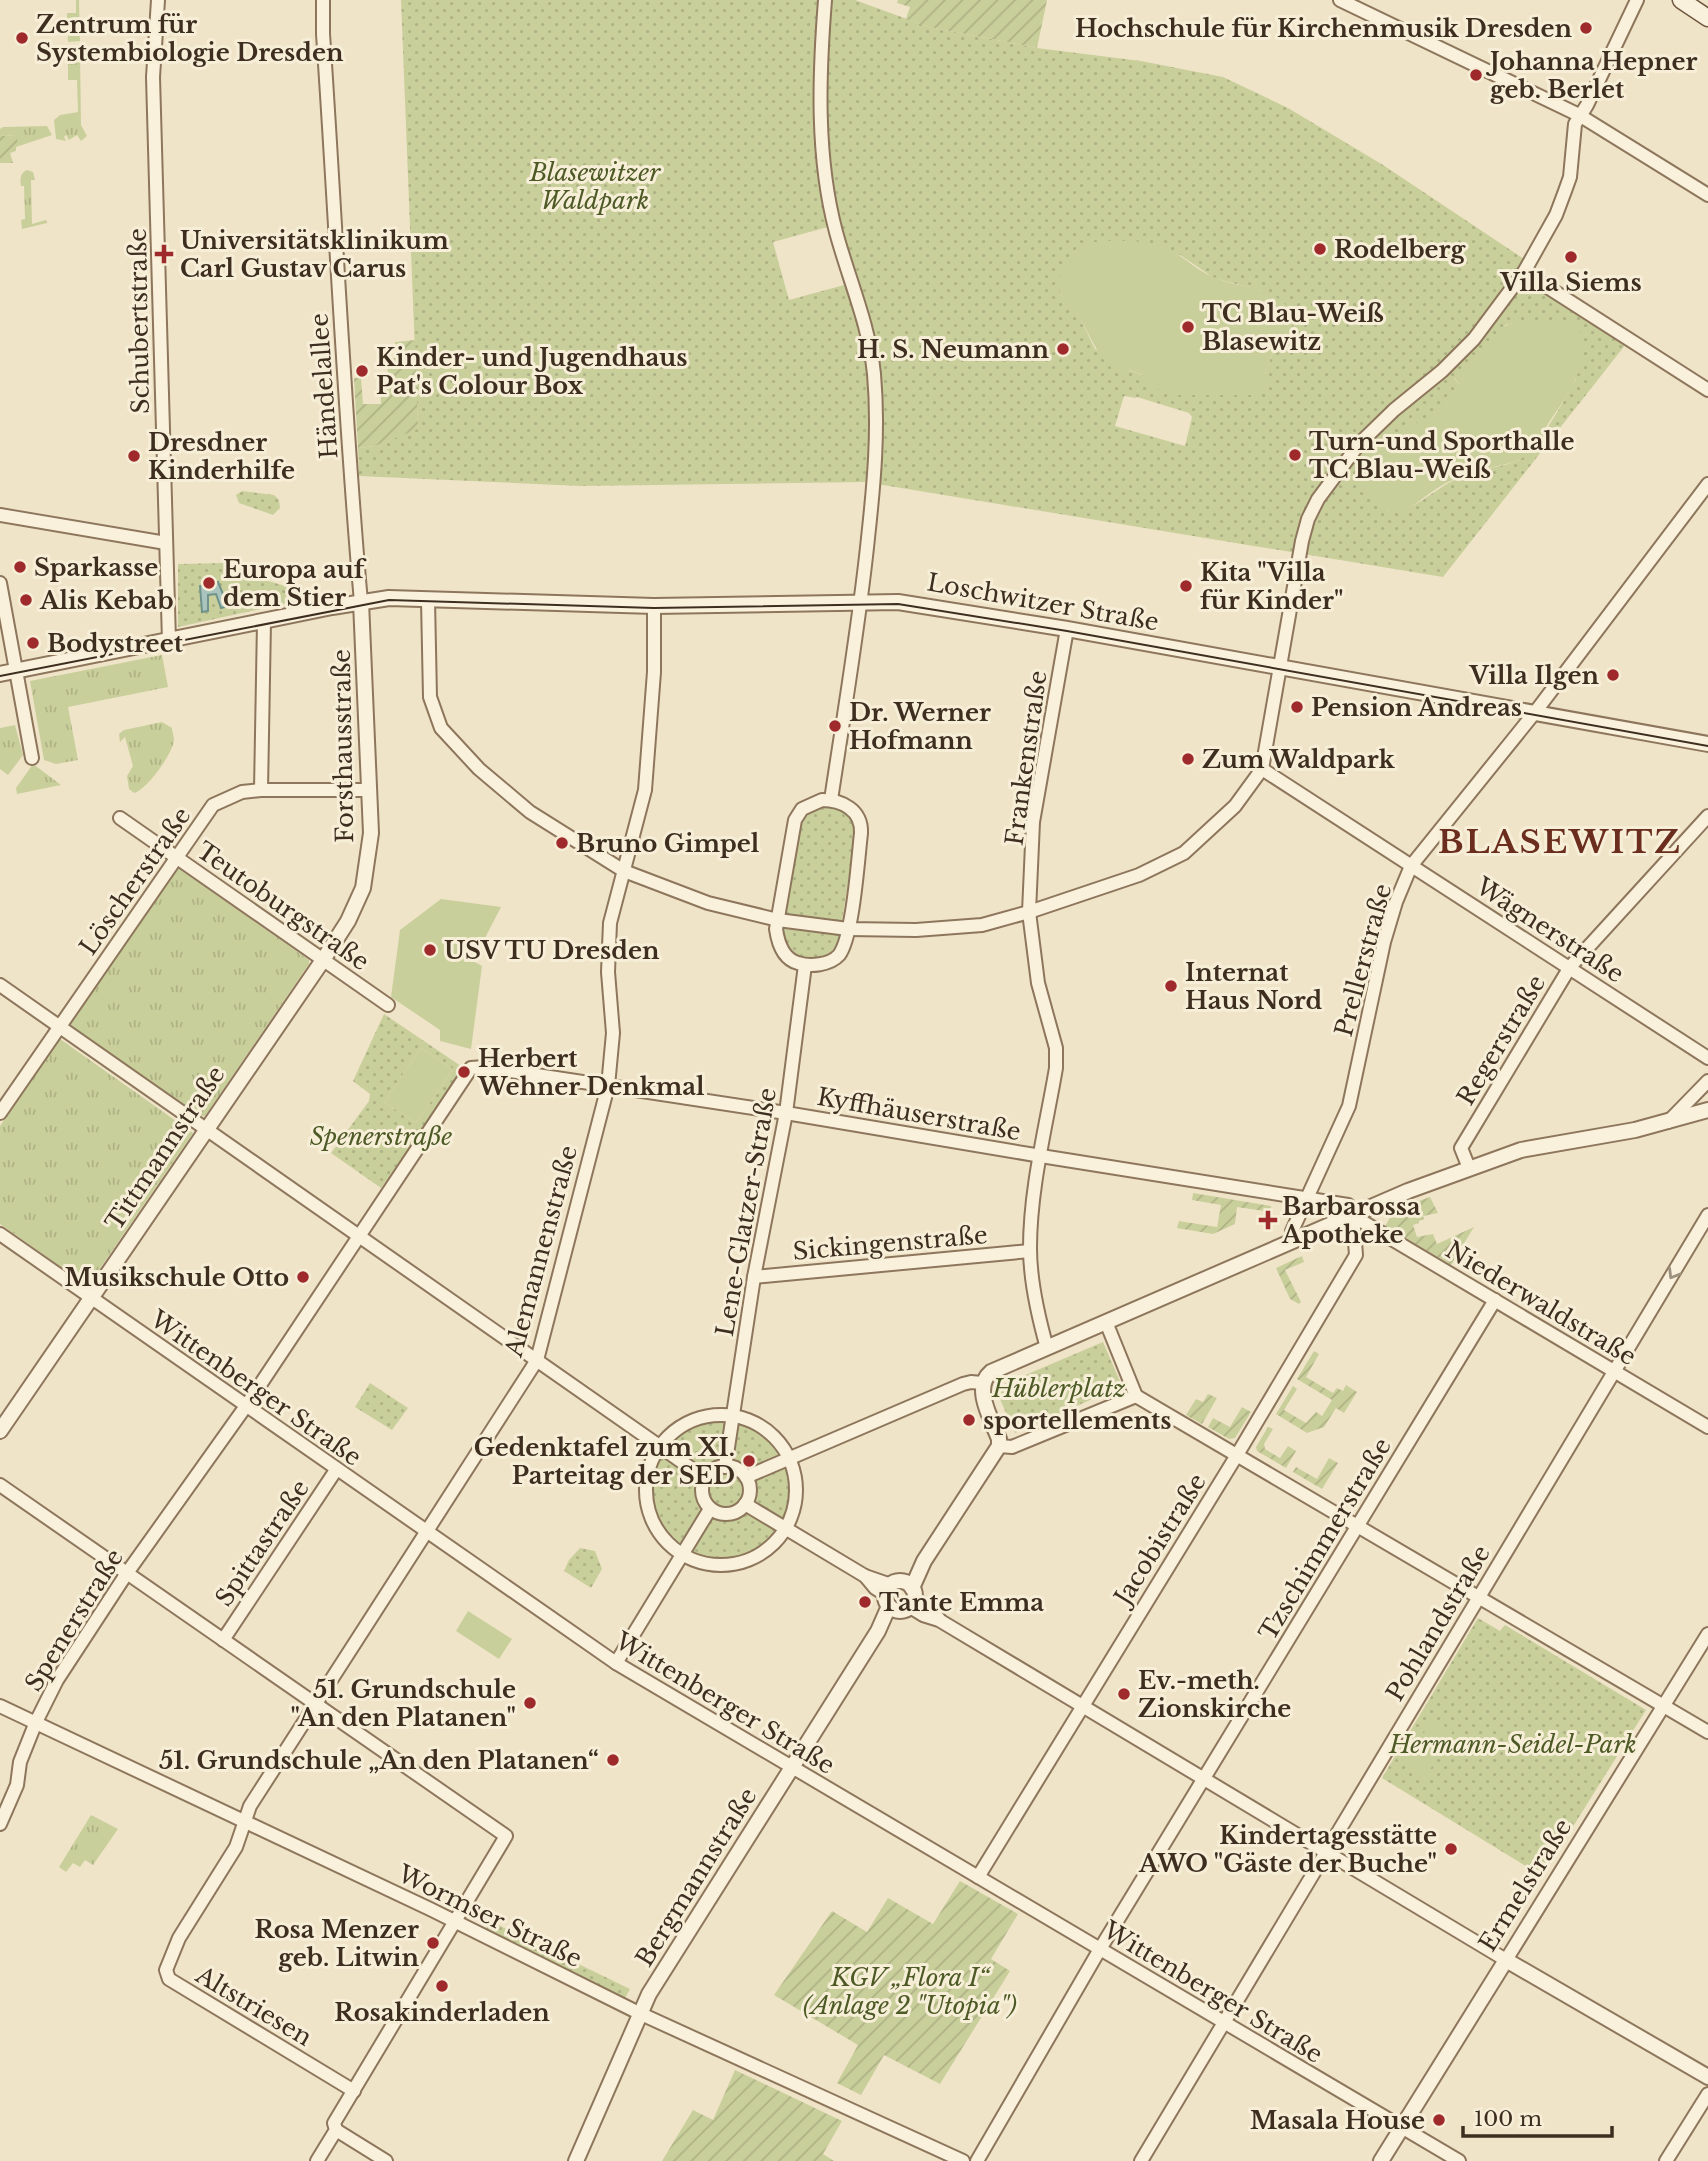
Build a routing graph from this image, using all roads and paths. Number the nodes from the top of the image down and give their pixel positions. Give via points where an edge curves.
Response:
1 (158, 0) edge
2 (323, 0) edge
3 (825, 0) edge
4 (1340, 0) edge
5 (1637, 0) edge
6 (1681, 0) edge
7 (1708, 18) edge
8 (1579, 115) junction
9 (1708, 195) edge
10 (1524, 272) junction
11 (1708, 390) edge
12 (1708, 484) edge
13 (0, 515) edge
14 (166, 543) junction
15 (0, 583) edge
16 (428, 600) junction
17 (361, 602) junction
18 (860, 603) junction
19 (654, 606) junction
20 (264, 622) junction
21 (1067, 629) junction
22 (169, 640) junction
23 (1280, 667) junction
24 (16, 671) junction
25 (0, 674) edge
26 (1535, 713) junction
27 (1708, 744) edge
28 (32, 758) dead end
29 (1262, 769) junction
30 (261, 790) junction
31 (370, 790) junction
32 (831, 800) junction
33 (1708, 816) edge
34 (120, 818) dead end
35 (176, 858) junction
36 (1411, 866) junction
37 (624, 871) junction
38 (363, 888) joint
39 (1029, 912) junction
40 (778, 920) junction
41 (848, 929) junction
42 (323, 960) junction
43 (805, 965) junction
44 (1570, 967) junction
45 (0, 985) edge
46 (388, 1005) dead end
47 (58, 1027) junction
48 (1708, 1058) edge
49 (471, 1068) joint
50 (1708, 1081) edge
51 (608, 1086) junction
52 (1708, 1110) edge
53 (786, 1113) junction
54 (0, 1114) edge
55 (1668, 1122) junction
56 (206, 1128) junction
57 (1041, 1156) junction
58 (1469, 1168) junction
59 (1307, 1198) junction
60 (1708, 1215) edge
61 (1353, 1216) junction
62 (0, 1234) edge
63 (357, 1237) junction
64 (1296, 1240) junction
65 (1030, 1251) junction
66 (754, 1277) junction
67 (91, 1299) junction
68 (1494, 1300) junction
69 (1106, 1322) junction
70 (1047, 1348) junction
71 (537, 1360) junction
72 (1614, 1371) junction
73 (982, 1383) junction
74 (1136, 1396) junction
75 (246, 1406) junction
76 (733, 1416) junction
77 (1708, 1427) edge
78 (0, 1431) edge
79 (660, 1446) junction
80 (999, 1446) junction
81 (1237, 1455) junction
82 (790, 1459) junction
83 (725, 1466) junction
84 (337, 1469) junction
85 (705, 1478) junction
86 (746, 1478) junction
87 (0, 1485) edge
88 (745, 1504) junction
89 (710, 1508) junction
90 (1356, 1525) junction
91 (786, 1529) junction
92 (428, 1533) junction
93 (683, 1555) junction
94 (127, 1573) junction
95 (901, 1597) junction
96 (1478, 1597) junction
97 (1708, 1634) edge
98 (223, 1640) junction
99 (615, 1662) junction
100 (315, 1703) junction
101 (1082, 1705) junction
102 (0, 1706) edge
103 (1662, 1706) junction
104 (36, 1722) junction
105 (1708, 1732) edge
106 (792, 1768) junction
107 (1204, 1779) junction
108 (244, 1821) junction
109 (0, 1824) edge
110 (1326, 1852) junction
111 (978, 1877) junction
112 (455, 1923) junction
113 (179, 1938) joint
114 (1100, 1949) junction
115 (1506, 1960) junction
116 (639, 2013) junction
117 (1224, 2023) junction
118 (1708, 2077) edge
119 (354, 2091) junction
120 (1708, 2094) edge
121 (1402, 2128) junction
122 (336, 2130) junction
123 (317, 2161) edge
124 (386, 2161) edge
125 (576, 2161) edge
126 (963, 2161) edge
127 (977, 2161) edge
128 (1141, 2161) edge
129 (1381, 2161) edge
130 (1459, 2161) edge
131 (1666, 2161) edge

1 - 14 street, Schubertstraße via 153,77
2 - 17 street, Händelallee
3 - 18 street via 820,63 827,188 872,354 877,415
4 - 8 street
5 - 8 street
6 - 7 main road
8 - 9 street
8 - 10 street via 1570,177 1556,215
10 - 11 street
10 - 23 street via 1474,339 1359,444 1318,499 1302,541
12 - 26 street, Prellerstraße
13 - 14 street
14 - 22 street, Schubertstraße
15 - 24 street
16 - 17 street, Loschwitzer Straße
16 - 19 street, Loschwitzer Straße
16 - 37 street via 430,697 441,728 479,769 530,811
17 - 20 street, Loschwitzer Straße
17 - 31 street, Forsthausstraße
18 - 19 street, Loschwitzer Straße
18 - 21 street, Loschwitzer Straße via 913,603
18 - 32 street
19 - 37 street, Alemannenstraße via 645,790
20 - 22 street, Loschwitzer Straße
20 - 30 street
21 - 23 street, Loschwitzer Straße
21 - 39 street, Frankenstraße via 1033,822
22 - 24 street, Loschwitzer Straße
23 - 26 street, Loschwitzer Straße
23 - 29 street
24 - 25 street, Loschwitzer Straße
24 - 28 street
26 - 27 street, Loschwitzer Straße
26 - 36 street, Prellerstraße
29 - 36 street, Wägnerstraße
29 - 39 street via 1235,806 1184,853 1139,875
30 - 31 street, Löscherstraße
30 - 35 street, Löscherstraße via 234,794 213,805
31 - 38 street, Forsthausstraße via 372,833
32 - 40 street via 811,803 795,820
32 - 41 street via 850,808 861,824
33 - 44 street, Regerstraße
34 - 35 street, Teutoburgstraße
35 - 42 street, Teutoburgstraße
35 - 47 street, Löscherstraße
36 - 44 street, Wägnerstraße
36 - 59 street, Prellerstraße via 1384,942 1349,1106
37 - 40 street via 708,903
37 - 51 street, Alemannenstraße via 610,923 613,1033
38 - 42 street, Tittmannstraße
39 - 41 street via 982,925
39 - 57 street, Frankenstraße via 1038,983 1056,1048
40 - 41 street
40 - 43 street via 778,940 786,956
41 - 43 street via 836,958
42 - 46 street, Teutoburgstraße
42 - 56 street, Tittmannstraße
43 - 53 street, Lene-Glatzer-Straße
44 - 48 street, Wägnerstraße
44 - 58 street, Regerstraße via 1461,1148
45 - 47 street
47 - 54 street, Löscherstraße
47 - 56 street
49 - 51 street, Kyffhäuserstraße
49 - 63 street, Spenerstraße
50 - 55 street
51 - 53 street, Kyffhäuserstraße
51 - 71 street, Alemannenstraße
52 - 55 street
53 - 57 street, Kyffhäuserstraße
53 - 66 street, Lene-Glatzer-Straße
55 - 58 street via 1521,1150
56 - 63 street
56 - 67 street, Tittmannstraße
57 - 59 street, Kyffhäuserstraße
57 - 65 street, Frankenstraße
58 - 61 street
59 - 61 street, Kyffhäuserstraße via 1348,1205
59 - 64 street, Prellerstraße via 1292,1231
60 -> 72 street, Pohlandstraße
61 - 64 street
61 - 68 street, Niederwaldstraße
61 - 81 street, Jacobistraße via 1356,1255
62 - 67 street, Wittenberger Straße
63 - 71 street
63 - 75 street, Spenerstraße
64 - 69 street
65 - 66 street, Sickingenstraße
65 - 70 street, Frankenstraße via 1035,1305
66 - 76 street, Lene-Glatzer-Straße
67 - 75 street, Wittenberger Straße
67 - 78 street, Tittmannstraße
68 - 72 street, Niederwaldstraße
68 - 90 street, Tzschimmerstraße
69 - 70 street
69 - 74 street
70 - 73 street via 991,1372
71 - 79 street
71 - 92 street, Alemannenstraße
72 - 77 street, Niederwaldstraße
72 - 96 street, Pohlandstraße
73 - 80 street
73 - 82 street via 963,1384
74 - 80 street via 1012,1447
74 - 81 street
75 - 84 street, Wittenberger Straße
75 - 94 street, Spenerstraße
76 - 79 street via 692,1421
76 - 82 street via 762,1427
76 - 83 street, Lene-Glatzer-Straße
79 - 85 street
79 - 93 street via 647,1476 647,1503 657,1530
80 - 95 street, Bergmannstraße via 924,1560 919,1576
81 - 90 street
81 - 101 street, Jacobistraße
82 - 86 street
82 - 91 street via 795,1506
83 - 85 street
83 - 86 street
84 - 92 street, Wittenberger Straße
84 - 98 street, Spittastraße
85 - 89 street via 702,1491
86 - 88 street via 750,1491
87 - 94 street
88 - 89 street via 732,1513
88 - 91 street
89 - 93 street
90 - 96 street
90 - 107 street, Tzschimmerstraße
91 - 93 street via 762,1553 734,1564 708,1564
91 - 95 street
92 - 99 street, Wittenberger Straße
92 - 100 street, Alemannenstraße
93 - 99 street
94 - 98 street
94 - 104 street, Spenerstraße via 57,1680
95 - 101 street via 923,1615 939,1620
95 - 106 street, Bergmannstraße
96 - 103 street
96 - 110 street, Pohlandstraße
97 - 103 street, Ermelstraße
98 - 100 street
99 - 106 street, Wittenberger Straße
100 - 108 street, Alemannenstraße
100 - 112 street via 506,1836
101 - 107 street
101 - 111 street, Jacobistraße
102 - 104 street, Wormser Straße
103 - 105 street
103 - 115 street, Ermelstraße
104 - 108 street, Wormser Straße
104 - 109 street, Spenerstraße via 20,1762 18,1786
106 - 111 street, Wittenberger Straße
106 - 116 street, Bergmannstraße
107 - 110 street
107 - 114 street, Tzschimmerstraße
108 - 112 street, Wormser Straße
108 - 113 street, Alemannenstraße via 236,1847
110 - 115 street
110 - 117 street, Pohlandstraße
111 - 114 street, Wittenberger Straße
112 - 116 street, Wormser Straße
112 - 119 street
113 - 119 street, Altstriesen via 166,1970 169,1979
114 - 117 street, Wittenberger Straße
114 - 127 street, Tzschimmerstraße
115 - 118 street
115 - 121 street, Ermelstraße
116 - 125 street, Bergmannstraße
116 - 126 street, Wormser Straße
117 - 121 street, Wittenberger Straße
117 - 128 street, Pohlandstraße
119 - 122 street via 334,2123
120 - 131 street
121 - 129 street, Ermelstraße
121 - 130 street, Wittenberger Straße
122 - 123 street
122 - 124 street

